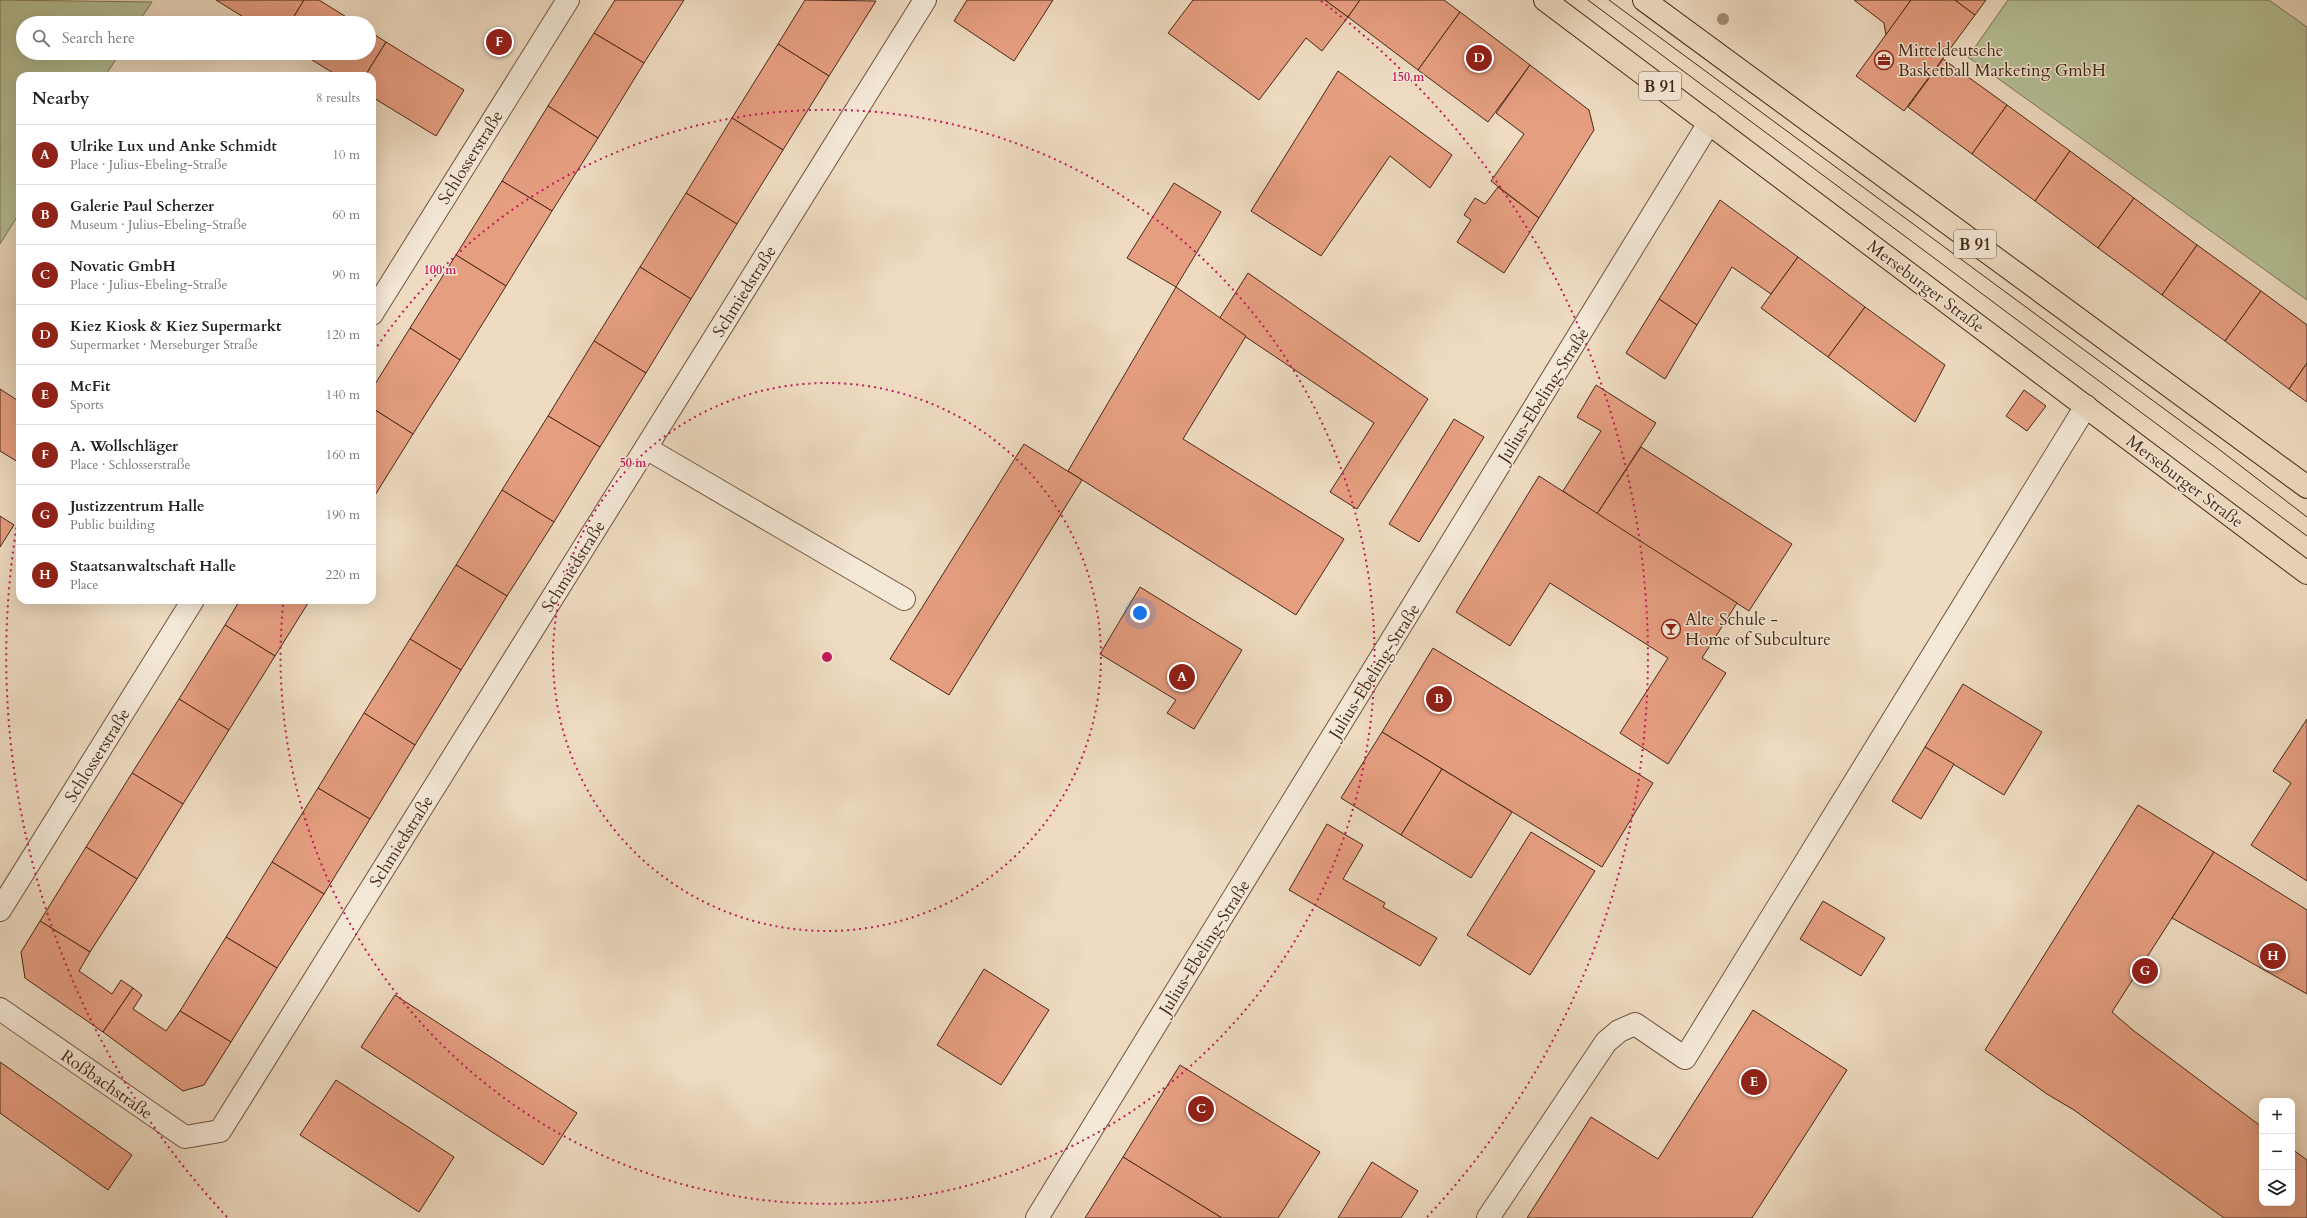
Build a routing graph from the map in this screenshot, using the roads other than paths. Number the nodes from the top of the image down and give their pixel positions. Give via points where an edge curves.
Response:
1 (568, 0) edge
2 (925, 0) edge
3 (1545, 0) edge
4 (1644, 0) edge
5 (1709, 123) junction
6 (376, 308) edge
7 (2086, 406) junction
8 (646, 448) junction
9 (2307, 487) edge
10 (2307, 573) edge
11 (904, 598) dead end
12 (191, 604) edge
13 (0, 910) edge
14 (0, 1009) edge
15 (220, 1131) joint
16 (1037, 1218) edge
17 (1488, 1218) edge

1 - 6 street, Schlosserstraße
2 - 8 street, Schmiedstraße
3 - 5 main road, Merseburger Straße / B 91
4 - 9 main road, B 91
5 - 7 main road, Merseburger Straße / B 91
5 - 16 street, Julius-Ebeling-Straße
7 - 10 main road, Merseburger Straße / B 91
7 - 17 street via 1685,1058 1635,1024 1619,1031 1606,1042
8 - 11 street
8 - 15 street, Schmiedstraße
12 - 13 street, Schlosserstraße
14 - 15 street, Roßbachstraße via 185,1137

